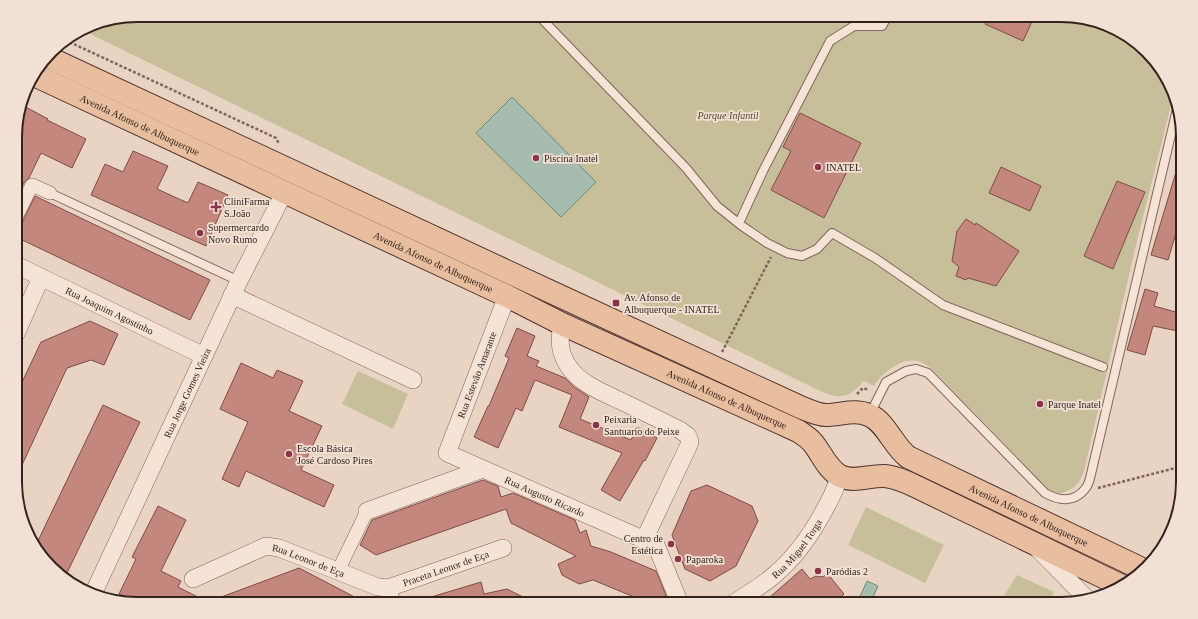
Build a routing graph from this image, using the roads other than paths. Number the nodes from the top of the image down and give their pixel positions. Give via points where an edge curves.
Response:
1 (545, 22) edge
2 (884, 22) edge
3 (53, 59) edge
4 (38, 77) edge
5 (1175, 122) edge
6 (50, 193) joint
7 (284, 193) junction
8 (22, 206) edge
9 (739, 223) junction
10 (22, 268) edge
11 (41, 278) junction
12 (236, 288) junction
13 (507, 296) junction
14 (22, 321) edge
15 (562, 324) junction
16 (204, 356) junction
17 (1103, 367) dead end
18 (413, 380) dead end
19 (867, 418) junction
20 (447, 453) joint
21 (824, 460) junction
22 (483, 469) junction
23 (840, 476) junction
24 (863, 478) junction
25 (367, 511) joint
26 (644, 540) junction
27 (1033, 543) junction
28 (503, 548) dead end
29 (1138, 567) edge
30 (338, 571) junction
31 (193, 579) dead end
32 (1116, 583) edge
33 (388, 588) junction
34 (95, 589) edge
35 (1083, 595) edge
36 (390, 597) edge
37 (677, 597) edge
38 (743, 597) edge

1 - 9 lane via 686,168 717,206
2 - 9 lane via 882,26 854,26 830,42
3 - 19 main road via 800,407 826,415
4 - 7 main road, Avenida Afonso de Albuquerque
5 - 19 lane via 1086,489 1077,497 1065,500 1046,493 928,373 916,369 906,371 886,382
6 - 8 street via 32,185
6 - 12 lane
7 - 12 street, Rua Jorge Gomes Vieira
7 - 13 main road, Avenida Afonso de Albuquerque
9 - 17 lane via 767,243 787,253 802,256 817,249 832,233 875,258 943,305
10 - 11 street, Rua Joaquim Agostinho
11 - 14 street
11 - 16 street, Rua Joaquim Agostinho
12 - 16 street, Rua Jorge Gomes Vieira
12 - 18 street
13 - 15 main road, Avenida Afonso de Albuquerque
13 - 20 street, Rua Estevão Amarante
15 - 21 main road, Avenida Afonso de Albuquerque via 798,431 813,442
15 - 26 street via 559,343 562,355 577,376 592,387 688,436 688,447
16 - 34 street, Rua Jorge Gomes Vieira
19 - 21 main road via 839,416 830,422 822,437 821,449
19 - 24 main road via 887,437 888,446 881,466
19 - 29 main road, Avenida Afonso de Albuquerque via 908,457
20 - 22 street, Rua Augusto Ricardo
21 - 23 main road, Avenida Afonso de Albuquerque
22 - 25 street
22 - 26 street, Rua Augusto Ricardo
23 - 24 main road via 851,479
23 - 38 street, Rua Miguel Torga via 828,505 788,562
24 - 27 main road via 888,476 900,480
25 - 30 street
26 - 37 street, Rua Augusto Ricardo via 656,545
27 - 32 main road
27 - 35 street
28 - 33 street, Praceta Leonor de Eça
30 - 31 street, Rua Leonor de Eça via 279,548 266,546
30 - 33 street, Rua Leonor de Eça via 378,587
33 - 36 street

